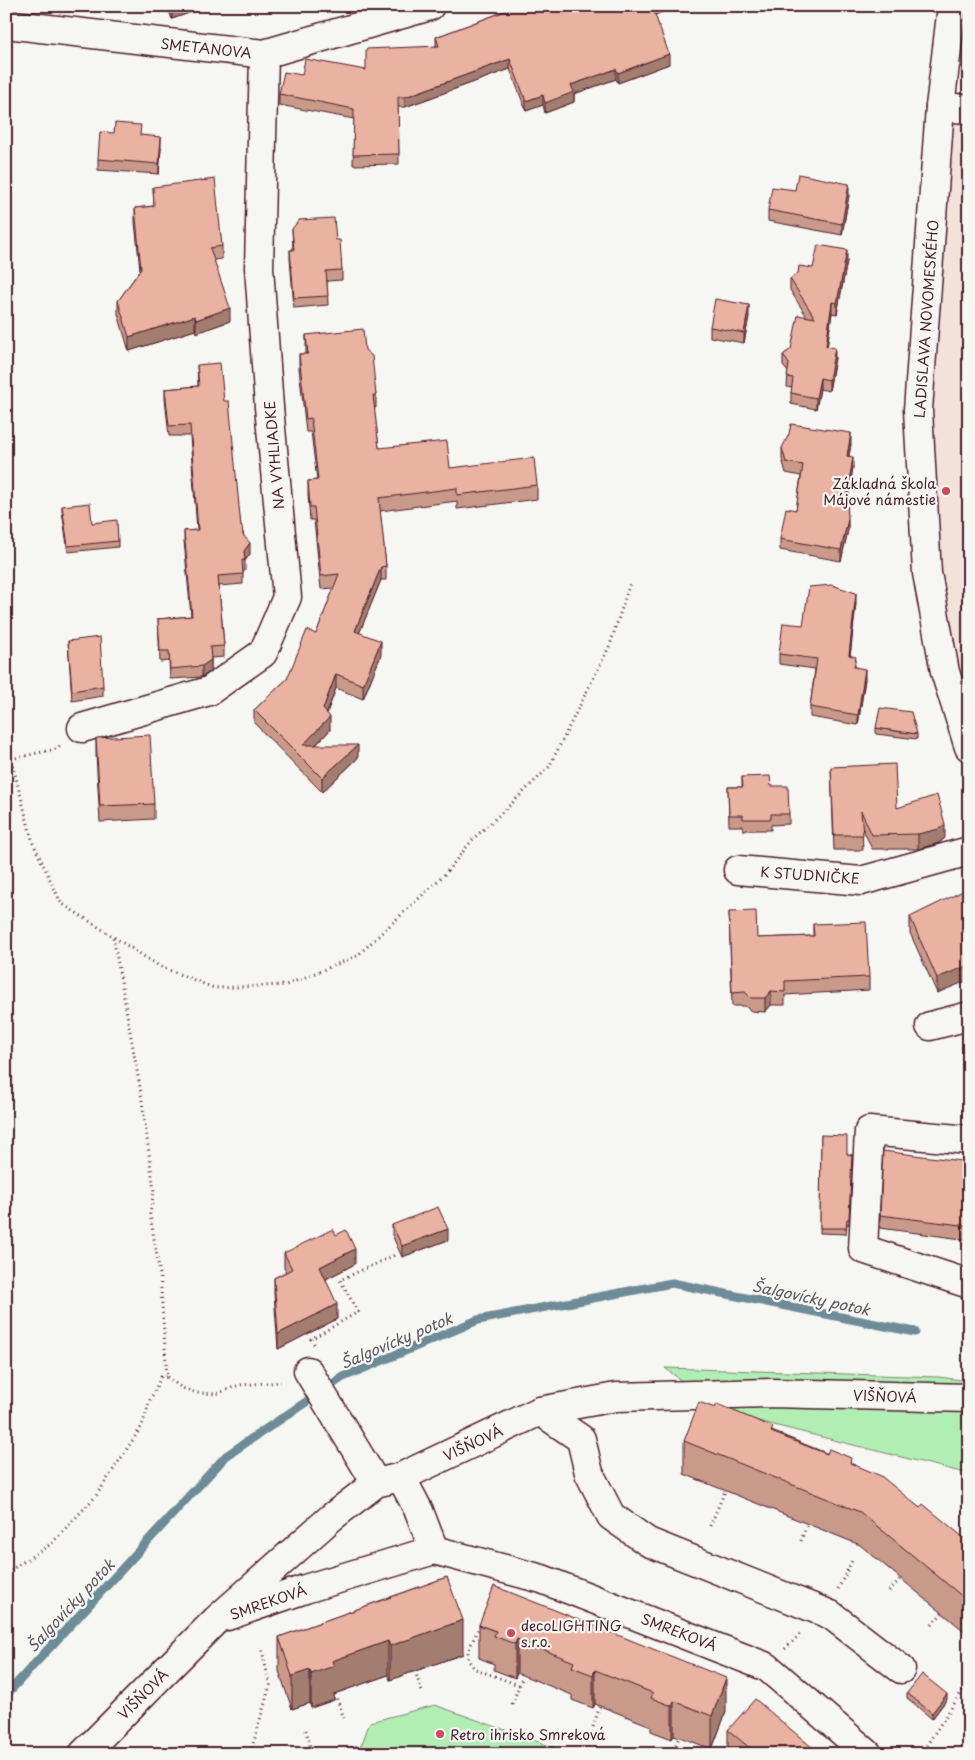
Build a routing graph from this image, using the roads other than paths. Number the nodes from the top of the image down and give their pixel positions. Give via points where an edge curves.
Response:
1 (430, 6) edge
2 (952, 6) edge
3 (6, 24) edge
4 (264, 54) junction
5 (940, 107) junction
6 (969, 109) edge
7 (82, 728) road end
8 (969, 747) edge
9 (969, 851) edge
10 (738, 870) dead end
11 (969, 1016) edge
12 (930, 1026) dead end
13 (969, 1140) edge
14 (969, 1284) edge
15 (312, 1359) road end
16 (616, 1398) junction
17 (969, 1398) edge
18 (540, 1411) junction
19 (581, 1438) junction
20 (389, 1480) junction
21 (434, 1550) junction
22 (216, 1620) junction
23 (900, 1669) dead end
24 (84, 1754) edge
25 (868, 1754) edge

1 - 4 street, SMETANOVA
2 - 5 street, LADISLAVA NOVOMESKÉHO
3 - 4 street, SMETANOVA
4 - 7 street, NA VYHLIADKE via 259,268 287,597 263,653 209,691
5 - 6 street
5 - 8 street, LADISLAVA NOVOMESKÉHO via 918,410 927,573 946,672
9 - 10 street, K STUDNIČKE via 861,881
11 - 12 street
13 - 14 street via 869,1131 863,1249
15 - 20 street via 328,1402
16 - 17 street, VIŠŇOVÁ via 771,1393
16 - 18 street, VIŠŇOVÁ
16 - 19 street
18 - 19 street
18 - 20 street, VIŠŇOVÁ
19 - 23 street via 590,1473 611,1516 657,1546 831,1615
20 - 21 street via 420,1511
20 - 22 street, VIŠŇOVÁ via 332,1517
21 - 22 street, SMREKOVÁ
21 - 25 street, SMREKOVÁ via 542,1579 767,1667
22 - 24 street, VIŠŇOVÁ

